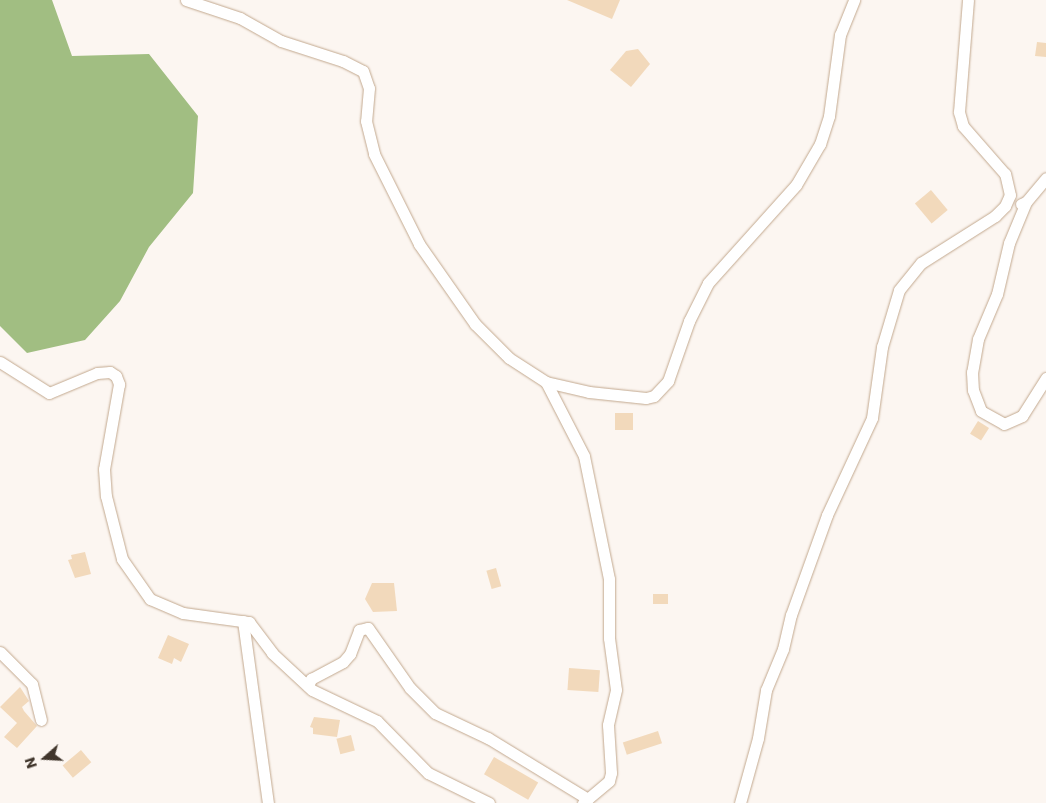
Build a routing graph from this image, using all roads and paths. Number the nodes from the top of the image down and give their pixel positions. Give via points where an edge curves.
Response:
1 (186, 0) edge
2 (854, 0) edge
3 (968, 0) edge
4 (1046, 178) edge
5 (1007, 202) junction
6 (1026, 202) junction
7 (0, 362) edge
8 (1046, 378) edge
9 (546, 382) junction
10 (244, 621) junction
11 (0, 652) edge
12 (308, 686) junction
13 (41, 720) dead end
14 (586, 801) edge
15 (268, 803) edge
16 (489, 803) edge
17 (740, 803) edge

1 - 9 street via 240,18 282,41 363,71 369,88 368,138 419,244 475,324 509,358
2 - 9 street via 840,35 829,116 820,144 796,185 708,283 689,321 668,381 659,392 639,398
3 - 5 street via 958,112 962,126 1005,174 1010,186
4 - 6 street
5 - 6 street via 1019,205
5 - 17 street via 995,216 921,263 899,290 882,347 872,418 827,514 791,615 783,649 766,690 758,738
6 - 8 street via 1009,243 997,294 978,339 972,372 973,390 981,411 1004,424 1022,416
7 - 10 street via 49,393 96,373 110,372 116,376 120,384 104,469 106,496 122,559 140,588 165,607 182,613
9 - 14 street via 584,456 609,579 609,638 616,690 608,725 611,774 609,781
10 - 12 street via 249,622 272,653
10 - 15 street
11 - 13 street via 32,684
12 - 14 street via 311,679 343,662 350,654 359,630 368,628 410,688 434,713 496,743
12 - 16 street via 320,696 377,721 428,772

